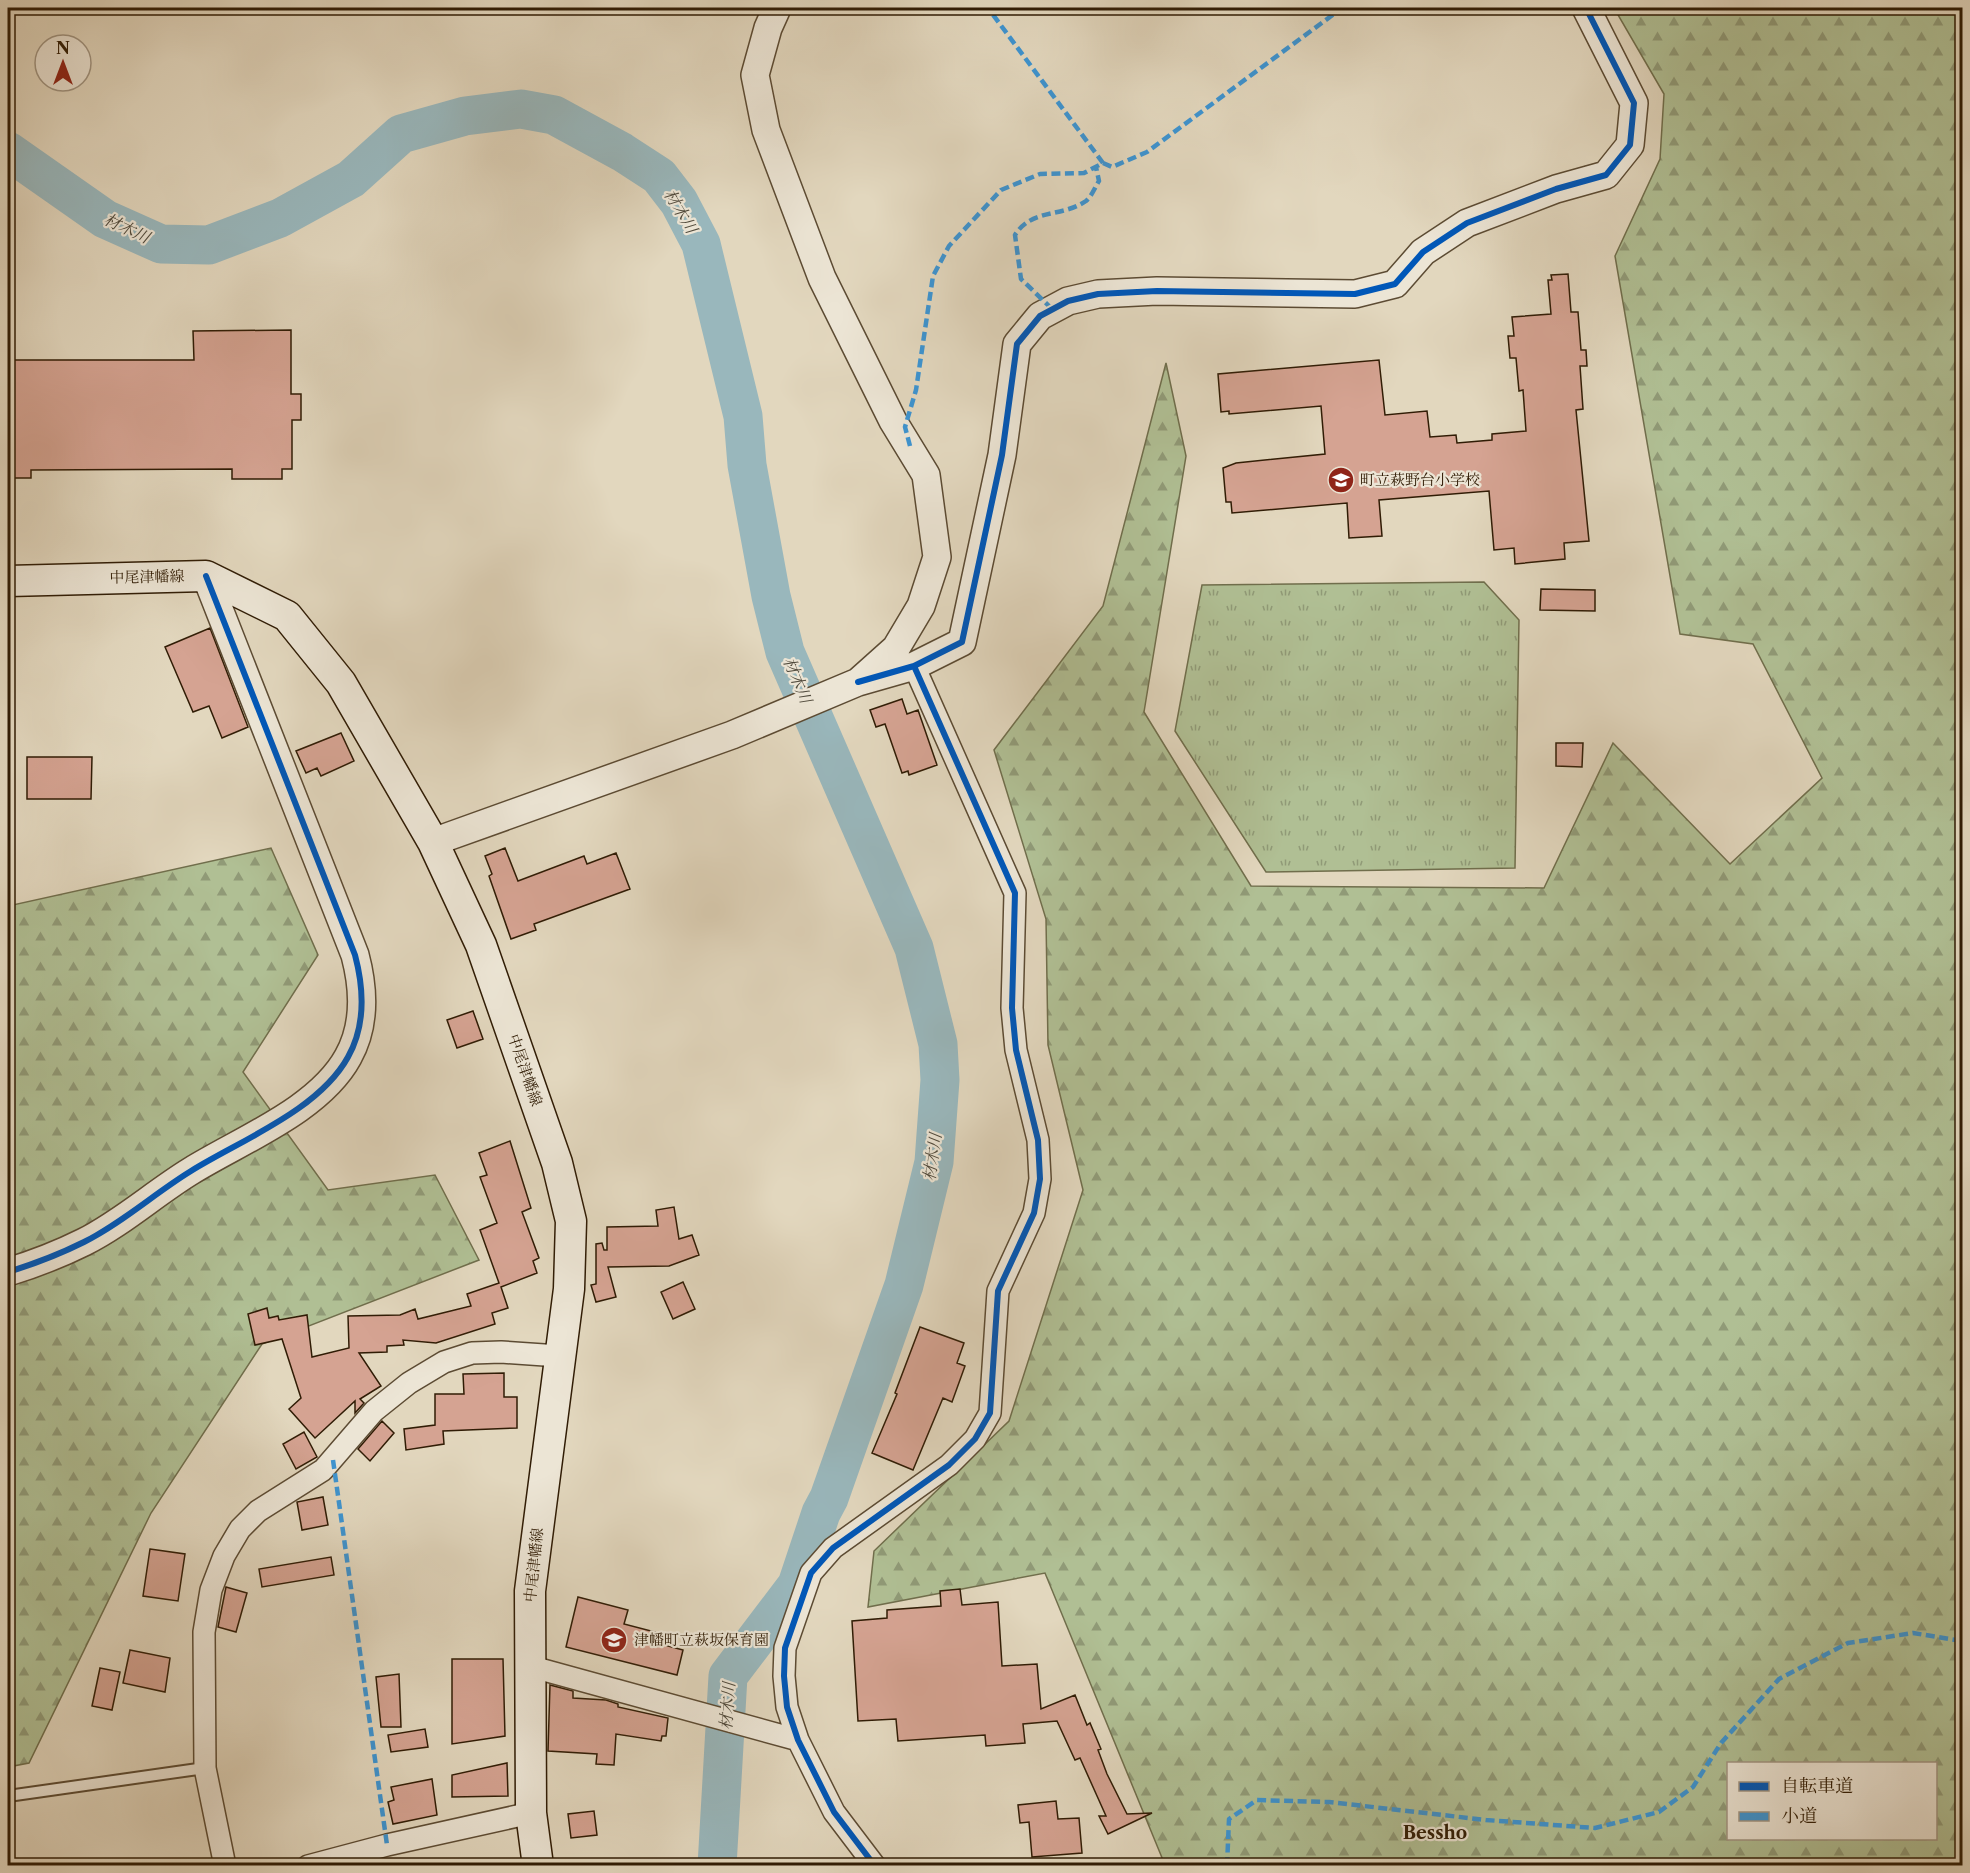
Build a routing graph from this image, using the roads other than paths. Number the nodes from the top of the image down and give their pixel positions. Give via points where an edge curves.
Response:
1 (777, 8) edge
2 (1586, 8) edge
3 (206, 576) junction
4 (8, 580) edge
5 (914, 666) junction
6 (858, 682) junction
7 (433, 842) junction
8 (8, 1272) edge
9 (559, 1356) junction
10 (529, 1666) junction
11 (798, 1740) junction
12 (205, 1768) junction
13 (8, 1796) edge
14 (531, 1813) junction
15 (225, 1866) edge
16 (308, 1866) edge
17 (538, 1866) edge
18 (875, 1866) edge

1 - 6 street via 755,75 766,130 822,279 893,421 926,476 937,557 921,606 896,648
2 - 5 street via 1634,103 1630,145 1606,175 1556,189 1467,223 1423,252 1395,284 1355,294 1098,294 1068,301 1040,316 1017,344 1002,455 962,642
3 - 4 main road, 中尾津幡線
3 - 7 main road, 中尾津幡線 via 287,616 341,683
3 - 8 street via 355,955 362,984 361,1021 349,1056 328,1086 300,1107 190,1171 85,1241
5 - 6 street
5 - 11 street via 1015,893 1013,1018 1016,1050 1038,1140 1040,1179 1034,1213 998,1291 990,1413 975,1439 949,1465 833,1548 811,1573 785,1648 787,1707
6 - 7 street via 732,735
7 - 9 main road, 中尾津幡線 via 481,945 571,1221 569,1289
9 - 10 main road, 中尾津幡線 via 530,1591
9 - 12 street via 482,1353 444,1362 374,1411 323,1470 258,1511 240,1529 211,1590 204,1632
10 - 11 street
10 - 14 main road, 中尾津幡線
11 - 18 street via 834,1812
12 - 13 lane
12 - 15 street
14 - 16 street
14 - 17 main road, 中尾津幡線

